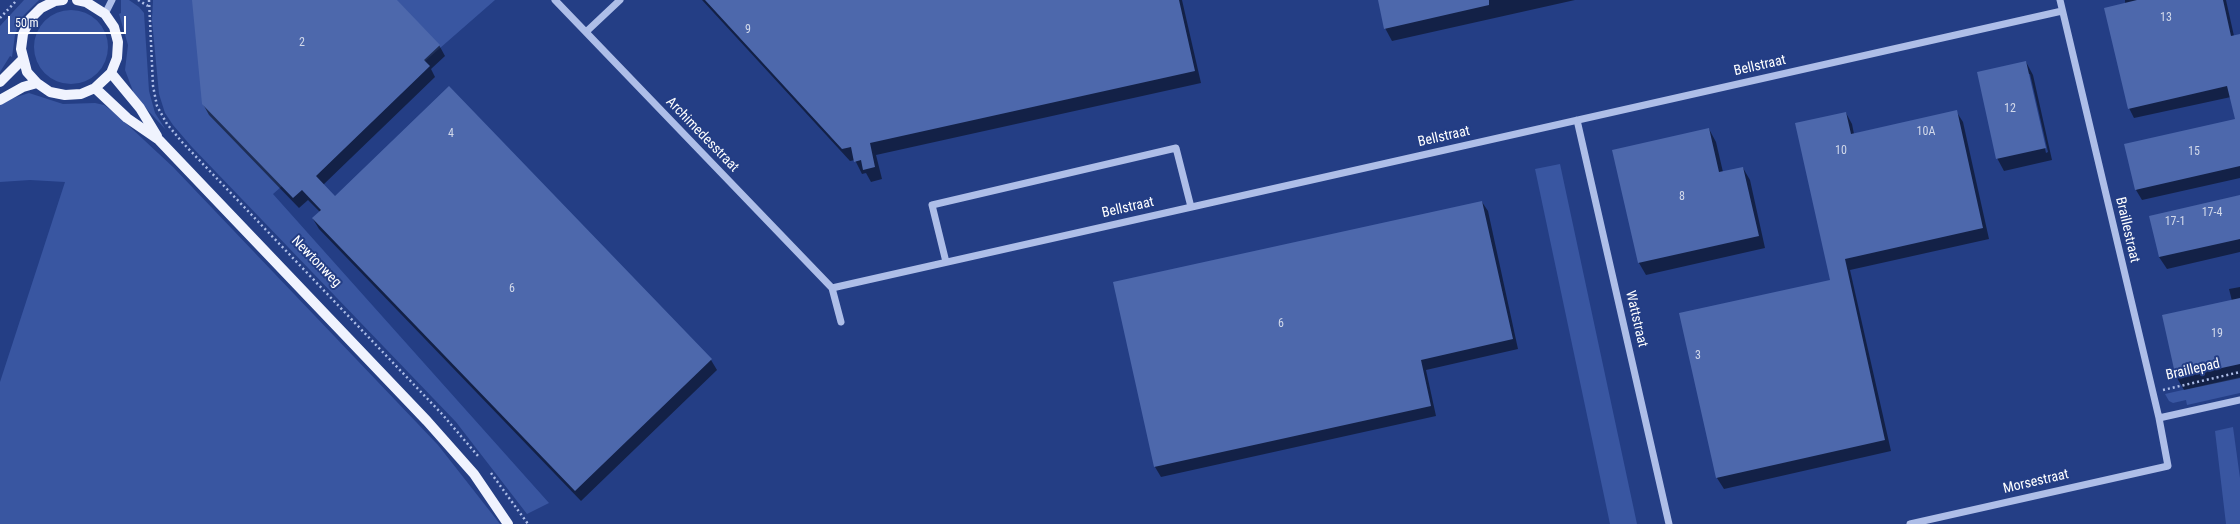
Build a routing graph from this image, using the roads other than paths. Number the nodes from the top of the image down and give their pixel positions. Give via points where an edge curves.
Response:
1 (63, 0) edge
2 (112, 0) edge
3 (555, 0) edge
4 (620, 0) edge
5 (2060, 0) edge
6 (83, 1) edge
7 (2062, 11) junction
8 (105, 14) junction
9 (586, 32) junction
10 (23, 59) junction
11 (111, 73) junction
12 (0, 82) edge
13 (37, 83) junction
14 (95, 88) junction
15 (0, 100) edge
16 (1577, 120) junction
17 (159, 140) junction
18 (1191, 207) junction
19 (946, 262) junction
20 (832, 288) junction
21 (841, 322) dead end
22 (2240, 400) edge
23 (2159, 418) junction
24 (2168, 466) joint
25 (508, 524) edge
26 (1669, 524) edge
27 (1910, 524) edge

1 - 10 main road via 41,8 30,19 23,34
2 - 8 street
3 - 9 street, Archimedesstraat
4 - 9 street
5 - 7 street, Braillestraat
6 - 8 main road
7 - 16 street, Bellstraat
7 - 23 street, Braillestraat
8 - 11 main road via 114,28 118,42 117,58
9 - 20 street, Archimedesstraat
10 - 12 main road
10 - 13 main road via 28,72
11 - 14 main road
11 - 17 main road, Newtonweg via 140,108
13 - 14 main road via 50,92 65,96 81,94
13 - 15 main road via 23,87
14 - 17 main road, Newtonweg via 128,118
16 - 18 street, Bellstraat
16 - 26 street, Wattstraat
17 - 25 main road, Newtonweg via 427,421 474,474
18 - 19 street, Bellstraat
18 - 19 street via 1176,148 932,205
19 - 20 street, Bellstraat
20 - 21 street
22 - 23 street
23 - 24 street, Braillestraat
24 - 27 street, Morsestraat

